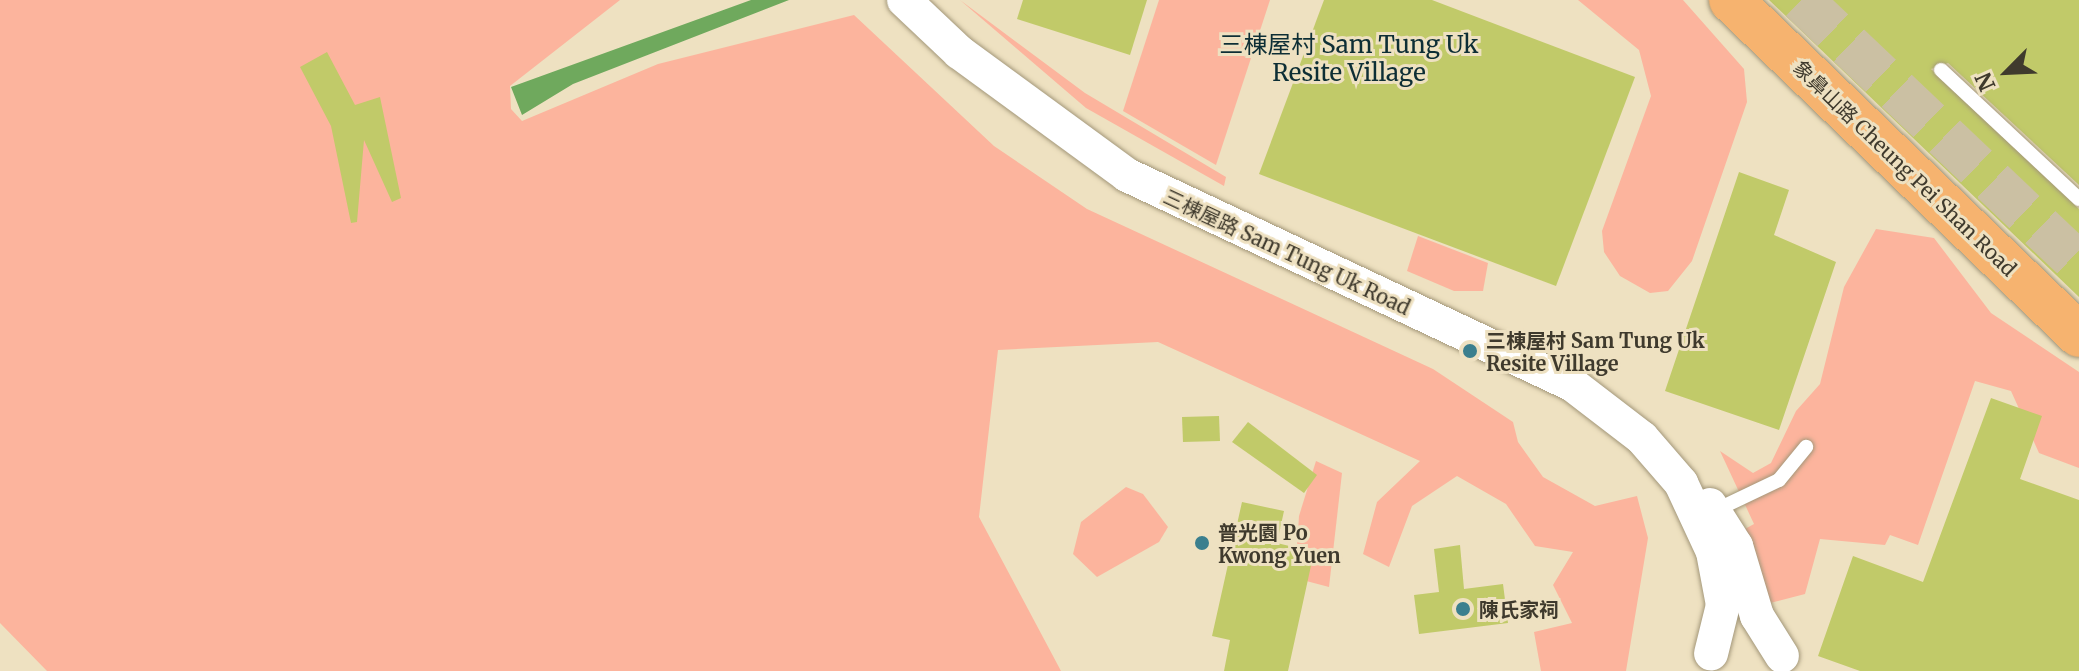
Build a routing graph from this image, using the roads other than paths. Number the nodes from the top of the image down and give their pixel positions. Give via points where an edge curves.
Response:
1 (904, 0) edge
2 (1731, 0) edge
3 (1941, 70) dead end
4 (2079, 199) edge
5 (2079, 335) edge
6 (1806, 447) dead end
7 (1681, 483) junction
8 (1714, 511) junction
9 (1706, 663) edge
10 (1786, 663) edge

1 - 7 street, 三棟屋路 Sam Tung Uk Road via 959,52 1127,175 1573,385 1642,438
2 - 5 highway, 象鼻山路 Cheung Pei Shan Road
3 - 4 lane
6 - 8 lane via 1779,480
7 - 8 street, 三棟屋路 Sam Tung Uk Road
7 - 9 street, 三棟屋路 Sam Tung Uk Road via 1721,589
8 - 10 street, 三棟屋路 Sam Tung Uk Road via 1736,546 1757,616
9 - 10 street via 1742,640

